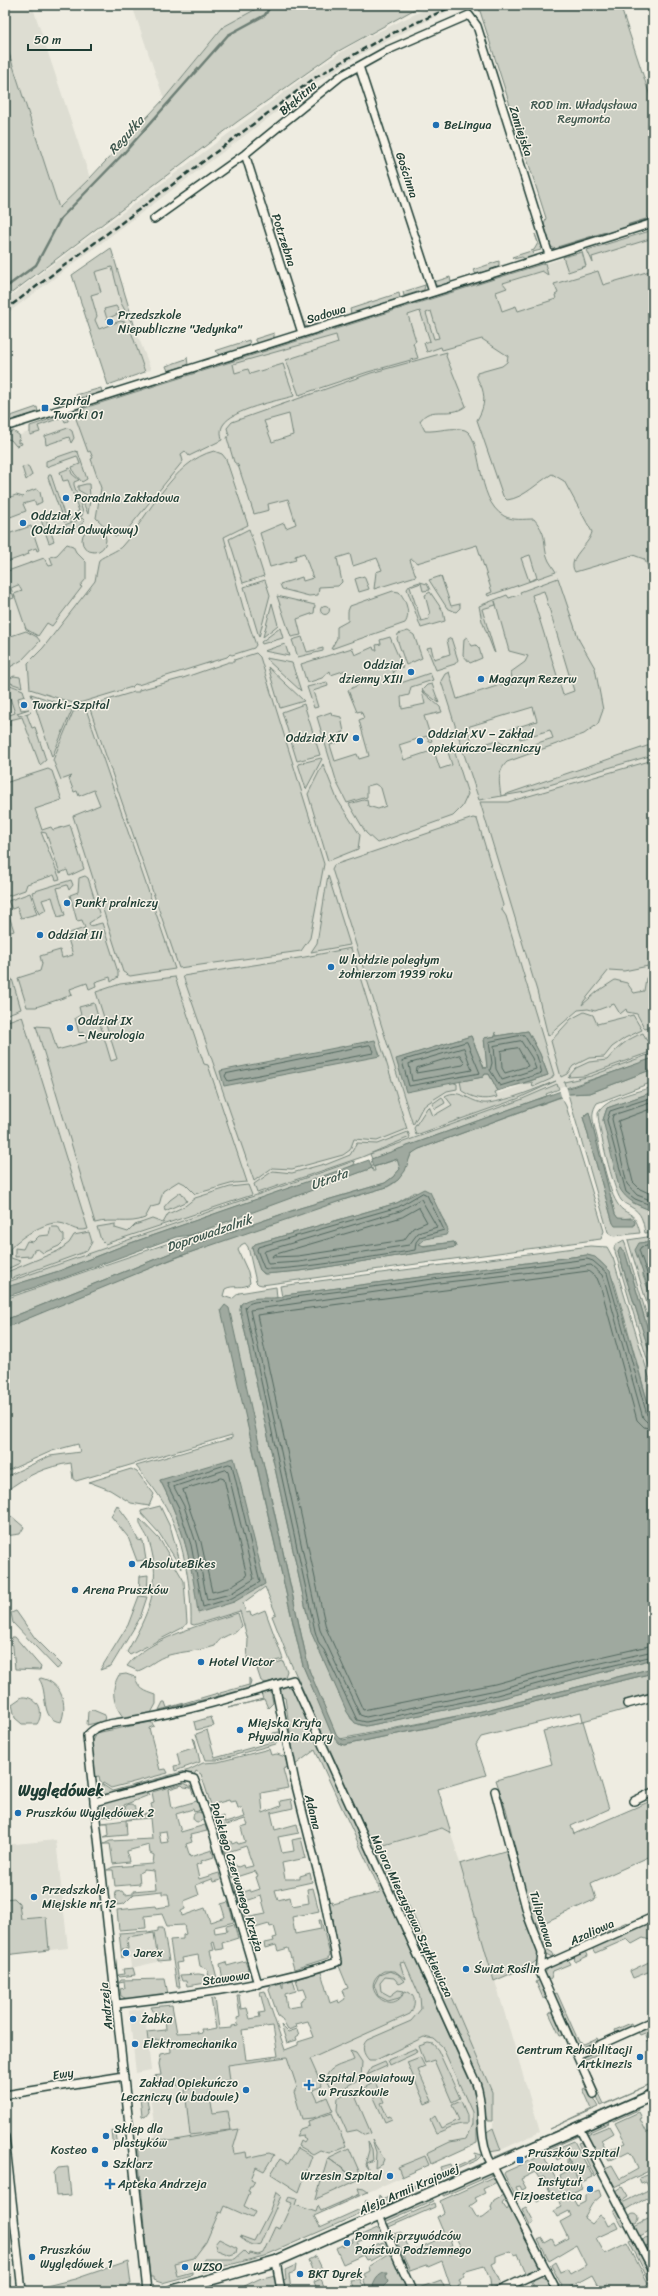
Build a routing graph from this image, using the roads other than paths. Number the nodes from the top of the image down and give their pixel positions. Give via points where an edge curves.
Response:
1 (469, 15) joint
2 (359, 66) junction
3 (245, 154) junction
4 (154, 219) dead end
5 (653, 223) edge
6 (549, 255) junction
7 (433, 292) junction
8 (302, 333) junction
9 (5, 427) edge
10 (274, 1685) junction
11 (653, 1697) edge
12 (627, 1704) dead end
13 (495, 1791) dead end
14 (653, 1792) edge
15 (634, 1801) dead end
16 (94, 1802) junction
17 (653, 1917) edge
18 (337, 1962) joint
19 (540, 1969) junction
20 (258, 1984) junction
21 (117, 2004) junction
22 (653, 2022) edge
23 (577, 2055) junction
24 (124, 2076) junction
25 (594, 2094) dead end
26 (5, 2095) edge
27 (653, 2095) edge
28 (579, 2128) junction
29 (5, 2137) edge
30 (492, 2166) junction
31 (379, 2216) junction
32 (276, 2261) junction
33 (546, 2269) junction
34 (653, 2270) edge
35 (22, 2291) edge
36 (147, 2291) edge
37 (171, 2291) edge
38 (281, 2291) edge
39 (412, 2291) edge
40 (498, 2291) edge
41 (557, 2291) edge

1 - 2 street, Błękitna
1 - 6 street, Zamiejska via 477,26
2 - 3 street, Błękitna via 331,83
2 - 7 street, Gościnna
3 - 4 street, Błękitna
3 - 8 street, Potrzebna
5 - 6 street, Sadowa
6 - 7 street, Sadowa
7 - 8 street, Sadowa
8 - 9 street, Sadowa
10 - 16 street, Andrzeja via 155,1717 101,1726 92,1730 87,1739
10 - 18 street, Adama
10 - 30 street, Majora Mieczysława Szyłkiewicza via 294,1680 476,2084 480,2102 482,2142
11 - 12 street
13 - 19 street, Tulipanowa via 529,1919 542,1953
14 - 15 street
16 - 20 street, Polskiego Czerwonego Krzyża via 185,1777 194,1778 213,1832
16 - 21 street, Andrzeja
17 - 19 street, Azaliowa
18 - 20 street, Stawowa via 296,1976
19 - 23 street, Tulipanowa
20 - 21 street, Stawowa
21 - 24 street, Andrzeja
22 - 23 street
23 - 25 street, Tulipanowa
24 - 26 street, Ewy
24 - 36 street, Andrzeja
27 - 28 street, Aleja Armii Krajowej
28 - 30 street, Aleja Armii Krajowej
28 - 34 street
29 - 35 street
30 - 31 street, Aleja Armii Krajowej
30 - 33 street, Majora Mieczysława Szyłkiewicza
31 - 32 street, Aleja Armii Krajowej
31 - 39 street
32 - 37 street, Aleja Armii Krajowej
32 - 38 street
33 - 40 street
33 - 41 street, Majora Mieczysława Szyłkiewicza

